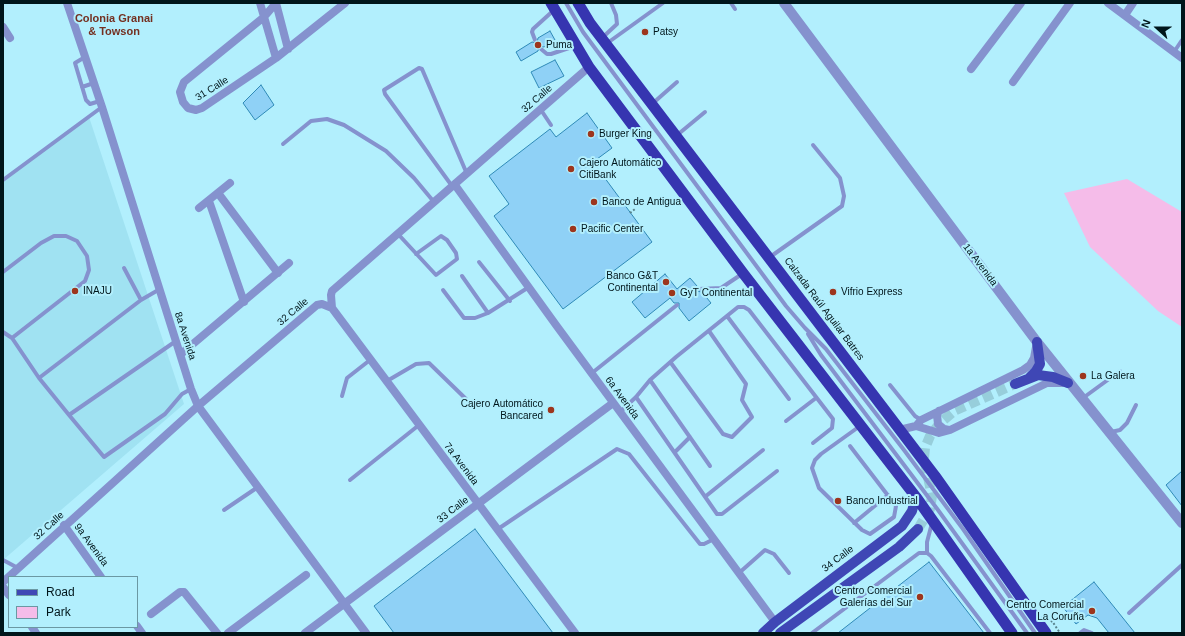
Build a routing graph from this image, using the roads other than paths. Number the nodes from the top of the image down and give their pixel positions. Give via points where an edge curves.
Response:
1 (66, 3) edge
2 (260, 3) edge
3 (276, 3) edge
4 (346, 3) edge
5 (566, 3) edge
6 (611, 3) edge
7 (663, 3) edge
8 (731, 3) edge
9 (784, 3) edge
10 (1021, 3) edge
11 (1070, 3) edge
12 (1108, 3) edge
13 (1133, 3) edge
14 (580, 4) edge
15 (551, 5) edge
16 (735, 9) dead end
17 (1125, 15) junction
18 (264, 17) junction
19 (3, 26) edge
20 (10, 38) dead end
21 (535, 40) dead end
22 (1182, 40) edge
23 (604, 41) junction
24 (576, 46) junction
25 (288, 49) junction
26 (541, 49) dead end
27 (1174, 52) junction
28 (85, 57) junction
29 (276, 58) junction
30 (1182, 58) edge
31 (589, 67) junction
32 (971, 69) dead end
33 (677, 82) dead end
34 (1013, 82) dead end
35 (94, 83) junction
36 (82, 87) junction
37 (101, 104) junction
38 (652, 104) junction
39 (541, 110) junction
40 (705, 112) dead end
41 (551, 125) dead end
42 (676, 136) junction
43 (283, 144) dead end
44 (813, 145) dead end
45 (467, 174) junction
46 (3, 180) edge
47 (230, 183) dead end
48 (454, 185) junction
49 (218, 193) junction
50 (209, 201) junction
51 (434, 202) junction
52 (198, 208) dead end
53 (398, 234) junction
54 (416, 254) junction
55 (770, 258) junction
56 (479, 262) dead end
57 (289, 264) dead end
58 (124, 268) dead end
59 (3, 272) edge
60 (278, 273) junction
61 (743, 273) junction
62 (462, 276) dead end
63 (529, 287) junction
64 (160, 289) junction
65 (699, 289) dead end
66 (443, 290) dead end
67 (141, 300) junction
68 (510, 301) junction
69 (244, 302) junction
70 (677, 305) dead end
71 (332, 308) junction
72 (488, 313) junction
73 (727, 316) junction
74 (805, 328) junction
75 (709, 331) junction
76 (3, 332) edge
77 (12, 338) junction
78 (176, 341) junction
79 (1036, 342) junction
80 (181, 354) junction
81 (371, 360) junction
82 (671, 363) junction
83 (1120, 371) dead end
84 (591, 373) junction
85 (1030, 377) junction
86 (39, 378) junction
87 (650, 380) junction
88 (387, 382) junction
89 (1068, 383) junction
90 (1015, 384) tunnel mouth
91 (890, 385) dead end
92 (191, 389) junction
93 (342, 396) dead end
94 (636, 397) junction
95 (816, 398) junction
96 (466, 399) dead end
97 (789, 399) dead end
98 (1081, 399) junction
99 (613, 403) junction
100 (1136, 405) dead end
101 (198, 406) junction
102 (939, 411) junction
103 (620, 412) junction
104 (69, 415) junction
105 (786, 421) dead end
106 (918, 423) junction
107 (419, 425) junction
108 (860, 426) junction
109 (899, 430) junction
110 (950, 430) junction
111 (1109, 433) junction
112 (690, 437) junction
113 (813, 443) dead end
114 (850, 446) dead end
115 (763, 450) dead end
116 (675, 452) junction
117 (710, 466) dead end
118 (777, 471) dead end
119 (350, 480) dead end
120 (258, 487) junction
121 (888, 495) junction
122 (706, 496) junction
123 (916, 498) junction
124 (478, 504) junction
125 (224, 510) dead end
126 (932, 521) junction
127 (854, 522) junction
128 (1182, 523) edge
129 (64, 526) junction
130 (498, 529) junction
131 (918, 529) tunnel mouth
132 (714, 539) junction
133 (927, 553) junction
134 (3, 560) edge
135 (1182, 565) edge
136 (18, 568) junction
137 (739, 572) junction
138 (789, 573) dead end
139 (306, 575) dead end
140 (9, 576) edge
141 (100, 576) edge
142 (344, 604) junction
143 (1129, 613) dead end
144 (151, 614) dead end
145 (775, 622) junction
146 (217, 633) edge
147 (228, 633) edge
148 (305, 633) edge
149 (366, 633) edge
150 (575, 633) edge
151 (763, 633) edge
152 (780, 633) edge
153 (812, 633) edge
154 (990, 633) edge
155 (1012, 633) edge
156 (1027, 633) edge
157 (1035, 633) edge
158 (1046, 633) edge
159 (1080, 633) edge
160 (1092, 633) edge

1 - 28 street, 8a Avenida
2 - 18 street
3 - 18 street, 31 Calle
3 - 25 street
4 - 25 street, 31 Calle
5 - 74 lane via 583,32
6 - 23 lane via 617,24
7 - 23 lane
8 - 16 lane
9 - 79 street, 1a Avenida
10 - 32 street
11 - 34 street
12 - 17 street
13 - 17 street
14 - 23 highway, Calzada Raúl Aguilar Batres
15 - 21 lane via 533,29
15 - 24 highway
17 - 27 street
18 - 29 street
18 - 29 street, 31 Calle via 184,82 181,97 188,108 202,108
19 - 20 street
22 - 27 lane
23 - 38 highway, Calzada Raúl Aguilar Batres
24 - 26 lane via 551,54
24 - 31 highway
25 - 29 street, 31 Calle
27 - 30 street
28 - 35 street, 8a Avenida
28 - 36 lane via 75,63
31 - 39 street, 32 Calle
31 - 61 highway
33 - 38 lane
35 - 36 lane
35 - 37 street, 8a Avenida
36 - 37 lane via 88,103
37 - 46 lane
37 - 64 street, 8a Avenida
38 - 42 highway, Calzada Raúl Aguilar Batres
39 - 41 lane
39 - 45 street, 32 Calle
40 - 42 lane
42 - 55 highway, Calzada Raúl Aguilar Batres
43 - 51 lane via 312,121 327,119 344,125 386,151
44 - 55 lane via 840,178 844,196 842,206
45 - 48 street, 32 Calle
45 - 48 lane via 422,69 419,68 384,90
47 - 49 street
48 - 51 street, 32 Calle
48 - 63 street, 6a Avenida
49 - 50 street
49 - 60 street
50 - 52 street
50 - 69 street
51 - 53 street, 32 Calle
53 - 54 lane
53 - 71 street, 32 Calle via 332,291
54 - 54 lane via 436,275 457,259 456,253 442,236
55 - 109 highway, Calzada Raúl Aguilar Batres
56 - 68 lane
57 - 60 street
58 - 67 lane
59 - 77 lane via 54,236 66,236 77,241 87,256 89,270 85,281
60 - 69 street
61 - 65 lane via 721,288
61 - 108 highway
62 - 72 lane
63 - 68 lane
63 - 84 street, 6a Avenida
64 - 67 lane
64 - 78 street, 8a Avenida
66 - 72 lane via 464,318 475,318
67 - 86 lane
68 - 72 lane
69 - 80 street
70 - 84 lane
71 - 81 street, 7a Avenida
71 - 101 street, 32 Calle via 325,304 317,305
73 - 75 lane
73 - 95 lane via 738,307 744,306 749,310
73 - 97 lane
74 - 156 lane via 821,355
74 - 157 lane via 826,349 904,450
75 - 82 lane
75 - 82 lane via 746,384 742,400 752,417 732,437 723,434
76 - 77 lane
77 - 86 lane
78 - 80 street, 8a Avenida
78 - 104 lane
79 - 85 main road via 1040,364
79 - 89 street, 1a Avenida
79 - 102 street via 1034,358 1023,370
80 - 92 street, 8a Avenida
81 - 88 street, 7a Avenida
81 - 93 lane via 347,378
82 - 87 lane
83 - 98 lane
84 - 99 street, 6a Avenida
85 - 89 main road via 1046,375
85 - 90 main road
86 - 104 lane
87 - 94 lane
87 - 112 lane
88 - 96 lane via 416,364 429,362
88 - 107 street, 7a Avenida
89 - 98 street, 1a Avenida
89 - 110 street via 1047,383
91 - 106 lane
92 - 101 street, 8a Avenida
92 - 104 lane via 182,394 165,414 104,457
94 - 103 lane
94 - 116 lane
95 - 105 lane
95 - 113 lane via 833,419 832,428
98 - 111 street, 1a Avenida
99 - 103 street, 6a Avenida
99 - 124 street, 33 Calle
100 - 111 lane via 1127,423 1120,430
101 - 120 street, 8a Avenida
101 - 129 street, 32 Calle
102 - 106 street
102 - 110 street via 938,424
103 - 132 street, 6a Avenida
106 - 109 street
106 - 110 street via 939,433
107 - 119 lane
107 - 124 street, 7a Avenida
108 - 123 highway
108 - 127 lane via 821,454 812,468 819,488
109 - 158 highway, Calzada Raúl Aguilar Batres via 935,476
111 - 128 street, 1a Avenida
112 - 116 lane
112 - 117 lane
114 - 121 lane
115 - 122 lane
116 - 122 lane
118 - 122 lane via 722,514 717,514
120 - 125 lane
120 - 142 street, 8a Avenida
121 - 127 lane
121 - 127 lane via 896,506 894,517 870,534
123 - 126 highway
123 - 145 main road, 34 Calle via 912,511 902,526
124 - 130 street, 7a Avenida
124 - 142 street, 33 Calle
126 - 133 lane via 926,542
126 - 155 highway
129 - 136 street, 32 Calle
129 - 141 street, 9a Avenida
130 - 132 lane via 617,449 630,454 700,544
130 - 150 street, 7a Avenida
131 - 152 main road via 899,548
132 - 137 street, 6a Avenida
133 - 153 lane via 919,553
133 - 154 lane
134 - 136 lane
135 - 143 lane
136 - 140 street, 32 Calle
137 - 138 lane via 765,550 774,554
137 - 145 street, 6a Avenida
139 - 147 street
142 - 148 street, 33 Calle
142 - 149 street, 8a Avenida
144 - 146 street via 180,592 184,592
145 - 151 main road, 34 Calle
159 - 160 lane via 1084,630

